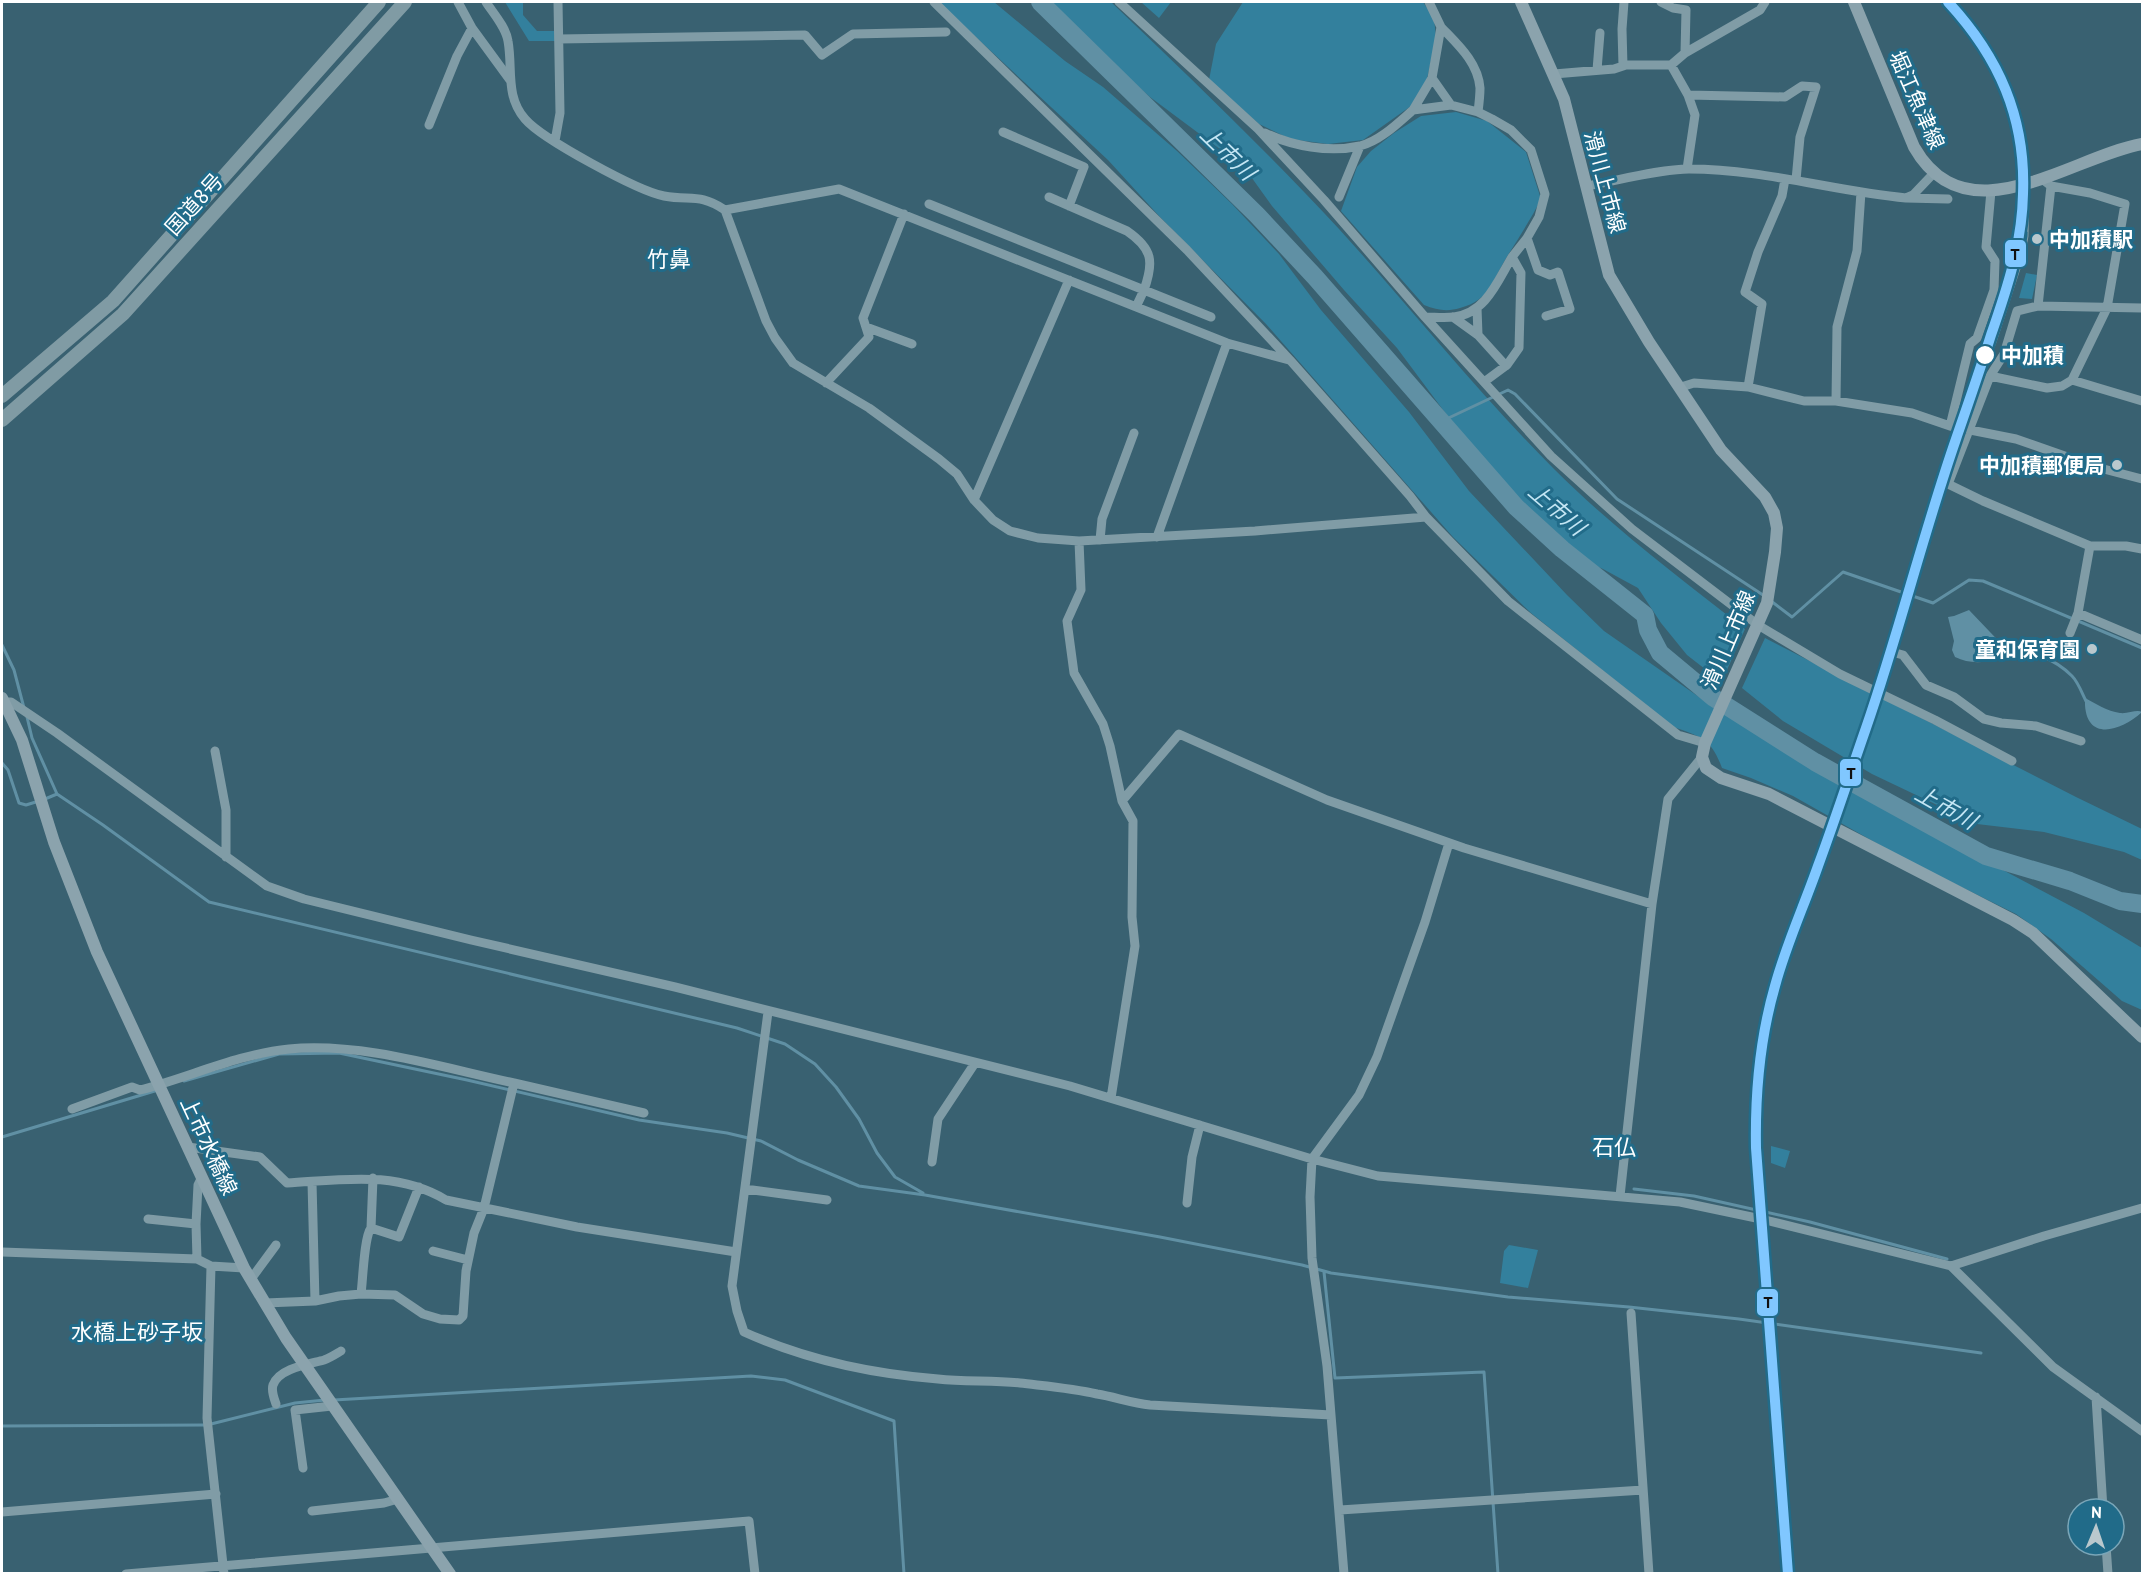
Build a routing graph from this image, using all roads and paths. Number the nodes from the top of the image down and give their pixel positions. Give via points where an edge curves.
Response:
1 (379, 2) edge
2 (405, 2) edge
3 (458, 2) edge
4 (486, 2) edge
5 (558, 2) edge
6 (934, 2) edge
7 (1119, 2) edge
8 (1429, 2) edge
9 (1521, 2) edge
10 (1623, 2) edge
11 (1661, 2) edge
12 (1765, 2) edge
13 (1854, 2) edge
14 (472, 27) junction
15 (1441, 27) junction
16 (946, 32) dead end
17 (1600, 33) dead end
18 (559, 39) junction
19 (1684, 52) junction
20 (1671, 65) junction
21 (1623, 66) junction
22 (1597, 70) junction
23 (1554, 75) junction
24 (1432, 78) junction
25 (510, 80) junction
26 (1688, 95) junction
27 (1451, 105) junction
28 (1413, 110) junction
29 (1478, 112) junction
30 (429, 125) dead end
31 (1258, 129) junction
32 (1003, 132) dead end
33 (555, 141) junction
34 (2142, 144) edge
35 (1360, 146) junction
36 (1687, 169) junction
37 (1933, 174) junction
38 (1785, 178) junction
39 (1796, 180) junction
40 (2047, 183) junction
41 (1586, 186) junction
42 (1991, 191) junction
43 (1861, 192) junction
44 (1049, 197) dead end
45 (1339, 197) dead end
46 (1906, 198) junction
47 (1948, 198) dead end
48 (929, 204) dead end
49 (1070, 206) junction
50 (725, 210) junction
51 (904, 214) junction
52 (1527, 238) junction
53 (1512, 257) junction
54 (1069, 280) junction
55 (1144, 290) junction
56 (2038, 306) junction
57 (1136, 307) junction
58 (1477, 308) junction
59 (2108, 308) junction
60 (2142, 308) edge
61 (1212, 316) dead end
62 (1546, 316) dead end
63 (1425, 317) junction
64 (1453, 317) junction
65 (866, 327) junction
66 (1478, 334) junction
67 (1227, 343) junction
68 (912, 344) dead end
69 (1290, 360) junction
70 (1506, 366) junction
71 (1990, 376) junction
72 (2072, 380) junction
73 (1484, 382) junction
74 (826, 383) junction
75 (1681, 387) junction
76 (1748, 387) junction
77 (2, 396) edge
78 (1836, 401) junction
79 (2142, 401) edge
80 (2, 420) edge
81 (1950, 426) junction
82 (1968, 429) junction
83 (1134, 433) dead end
84 (2142, 479) edge
85 (974, 500) junction
86 (1426, 517) junction
87 (1157, 537) junction
88 (1100, 540) junction
89 (1079, 541) junction
90 (2090, 546) junction
91 (2142, 549) edge
92 (2078, 613) junction
93 (1758, 625) junction
94 (2070, 633) dead end
95 (2142, 640) edge
96 (1892, 652) dead end
97 (2, 701) edge
98 (2081, 741) dead end
99 (1705, 743) junction
100 (215, 751) dead end
101 (1702, 757) junction
102 (2013, 761) dead end
103 (1122, 801) junction
104 (1449, 843) junction
105 (226, 857) junction
106 (1652, 904) junction
107 (768, 1012) junction
108 (2142, 1037) edge
109 (975, 1063) junction
110 (514, 1083) junction
111 (159, 1085) junction
112 (1112, 1098) junction
113 (72, 1109) dead end
114 (644, 1113) dead end
115 (1200, 1125) junction
116 (188, 1147) junction
117 (1312, 1159) junction
118 (932, 1162) dead end
119 (202, 1177) junction
120 (374, 1178) junction
121 (312, 1182) junction
122 (419, 1187) junction
123 (745, 1189) junction
124 (1620, 1196) junction
125 (827, 1200) dead end
126 (1186, 1203) dead end
127 (484, 1208) junction
128 (2142, 1208) edge
129 (148, 1219) dead end
130 (196, 1224) junction
131 (371, 1228) junction
132 (276, 1245) dead end
133 (433, 1251) dead end
134 (2, 1252) edge
135 (736, 1252) junction
136 (197, 1259) junction
137 (468, 1260) junction
138 (211, 1266) junction
139 (1951, 1266) junction
140 (244, 1268) junction
141 (251, 1279) junction
142 (361, 1294) junction
143 (315, 1301) junction
144 (265, 1303) junction
145 (1631, 1312) dead end
146 (341, 1351) dead end
147 (303, 1364) junction
148 (2096, 1397) junction
149 (276, 1404) dead end
150 (332, 1406) junction
151 (1331, 1415) junction
152 (2142, 1431) edge
153 (303, 1468) dead end
154 (1642, 1490) junction
155 (216, 1494) junction
156 (2102, 1497) edge
157 (398, 1499) junction
158 (1340, 1510) junction
159 (312, 1511) dead end
160 (2, 1512) edge
161 (433, 1548) junction
162 (2107, 1557) edge
163 (224, 1569) edge
164 (126, 1574) edge
165 (450, 1574) edge
166 (755, 1574) edge
167 (1344, 1574) edge
168 (1649, 1574) edge
169 (2108, 1574) edge

1 - 77 highway, 国道8号 via 113,301
2 - 80 highway, 国道8号 via 123,314
3 - 14 street
4 - 25 street via 508,38
5 - 18 street
6 - 69 street via 1187,250
7 - 31 street
8 - 15 street
9 - 23 main road, 滑川上市線
10 - 21 street
11 - 19 street via 1686,10
12 - 19 street via 1760,10
13 - 37 main road, 堀江魚津線 via 1914,147
14 - 25 street
14 - 30 street
15 - 24 street
15 - 29 street via 1470,58 1477,73
16 - 18 street via 853,34 822,55 805,35
17 - 22 street
18 - 33 street via 560,113
19 - 20 street
20 - 21 street
20 - 26 street
21 - 22 street
22 - 23 street
23 - 41 main road, 滑川上市線
24 - 27 street
24 - 28 street
25 - 33 street via 512,97 525,119
26 - 36 street via 1695,115
26 - 39 street via 1785,97 1802,86 1816,87 1800,137
27 - 28 street
27 - 29 street
28 - 35 street via 1387,132
29 - 52 street via 1511,130 1531,150 1545,194 1539,217
31 - 35 street via 1303,147
31 - 63 street
32 - 49 street via 1084,167
33 - 50 street via 626,182 663,196 701,198
34 - 40 main road, 堀江魚津線 via 2108,153
35 - 45 street
36 - 38 street
36 - 41 street
37 - 42 main road, 堀江魚津線 via 1971,190
37 - 46 street
38 - 39 street
38 - 76 street via 1782,196 1745,292 1762,304
39 - 43 street
40 - 42 main road, 堀江魚津線
40 - 56 street
40 - 59 street via 2125,204
41 - 75 main road, 滑川上市線 via 1609,275
42 - 81 street via 1986,247 1995,261 1994,290 1977,338 1970,344
43 - 46 street
43 - 78 street via 1857,250 1837,327
44 - 49 street
46 - 47 street
48 - 55 street
49 - 55 street via 1137,238 1149,255 1152,268
50 - 51 street via 839,189
50 - 74 street via 775,338 794,363
51 - 54 street
51 - 65 street via 863,318
52 - 53 street
52 - 62 street via 1538,270 1550,275 1558,272 1570,309
53 - 58 street via 1488,299
53 - 70 street via 1521,273 1522,306 1519,348
54 - 57 street
54 - 85 street
55 - 57 street
55 - 61 street
56 - 59 street
56 - 71 street via 2017,311 2004,354
57 - 67 street
58 - 64 street
58 - 66 street
59 - 60 street
59 - 72 street
63 - 64 street
63 - 73 street
64 - 66 street
65 - 68 street
65 - 74 street via 869,337
66 - 70 street
67 - 69 street
67 - 87 street
69 - 86 street
70 - 73 street
71 - 72 street via 2047,388
71 - 82 street
72 - 79 street
73 - 93 street via 1551,456 1632,529
74 - 85 street via 869,408 939,459 957,474
75 - 76 street via 1694,383
75 - 93 main road, 滑川上市線 via 1721,450 1765,497 1774,513 1777,528 1771,584
76 - 78 street via 1804,401
78 - 81 street via 1912,413
81 - 82 street
82 - 84 street via 2016,439
82 - 90 street via 1948,484
83 - 88 street via 1102,519
85 - 89 street via 1010,531
86 - 87 street
86 - 99 street via 1508,601 1678,735
87 - 88 street
88 - 89 street
89 - 103 street via 1081,590 1067,621 1074,673 1103,724
90 - 91 street
90 - 92 street
92 - 94 street
92 - 95 street
93 - 99 main road, 滑川上市線
93 - 102 street via 1840,674
96 - 98 street via 1904,655 1926,685 1954,697 1984,719 2036,726
97 - 105 street via 11,702 57,733
97 - 111 main road, 上市水橋線 via 22,740 54,842 97,952
99 - 101 main road, 滑川上市線
100 - 105 street via 226,810
101 - 106 street via 1668,799
101 - 108 main road via 1706,768 1722,778 1769,794 2013,920 2033,933
103 - 104 street via 1179,734 1327,800
103 - 112 street via 1132,820 1135,946
104 - 106 street
104 - 117 street via 1377,1057 1359,1095
105 - 107 street via 267,886 304,899
106 - 124 street
107 - 109 street
107 - 123 street
109 - 112 street
109 - 118 street via 938,1119
110 - 111 street via 367,1051 318,1048 241,1058
110 - 114 street
110 - 127 street
111 - 113 street via 140,1090 132,1087
111 - 116 main road, 上市水橋線
112 - 115 street
115 - 117 street
115 - 126 street
116 - 119 main road, 上市水橋線
116 - 121 street via 260,1157 287,1183
117 - 124 street via 1378,1176
117 - 151 street via 1312,1258
119 - 130 street
119 - 140 main road, 上市水橋線
120 - 121 street
120 - 122 street
120 - 131 street
121 - 143 street
122 - 127 street via 446,1200
122 - 131 street via 399,1237
123 - 125 street
123 - 135 street
124 - 139 street via 1680,1202 1761,1219
127 - 135 street
127 - 137 street
128 - 139 street
129 - 130 street
130 - 136 street
131 - 142 street via 366,1234
132 - 141 street
133 - 137 street
134 - 136 street
135 - 151 street via 732,1286 744,1332 809,1355 892,1373 1018,1382 1130,1403
136 - 138 street
137 - 142 street via 463,1316 459,1320 423,1314 395,1295
138 - 140 street
138 - 155 street via 207,1418
139 - 148 street via 2053,1367
140 - 141 main road, 上市水橋線
141 - 144 main road, 上市水橋線
142 - 143 street
143 - 144 street
144 - 147 main road, 上市水橋線
145 - 154 street
146 - 147 street via 325,1360
147 - 149 street via 274,1382
147 - 150 main road, 上市水橋線
148 - 152 street
148 - 156 street
150 - 153 street via 295,1410
150 - 157 main road, 上市水橋線
151 - 158 street
154 - 158 street
154 - 168 street
155 - 160 street
155 - 163 street
157 - 159 street
157 - 161 main road, 上市水橋線
158 - 167 street
161 - 163 street
161 - 165 main road, 上市水橋線
161 - 166 street via 750,1521
162 - 169 street
163 - 164 street

